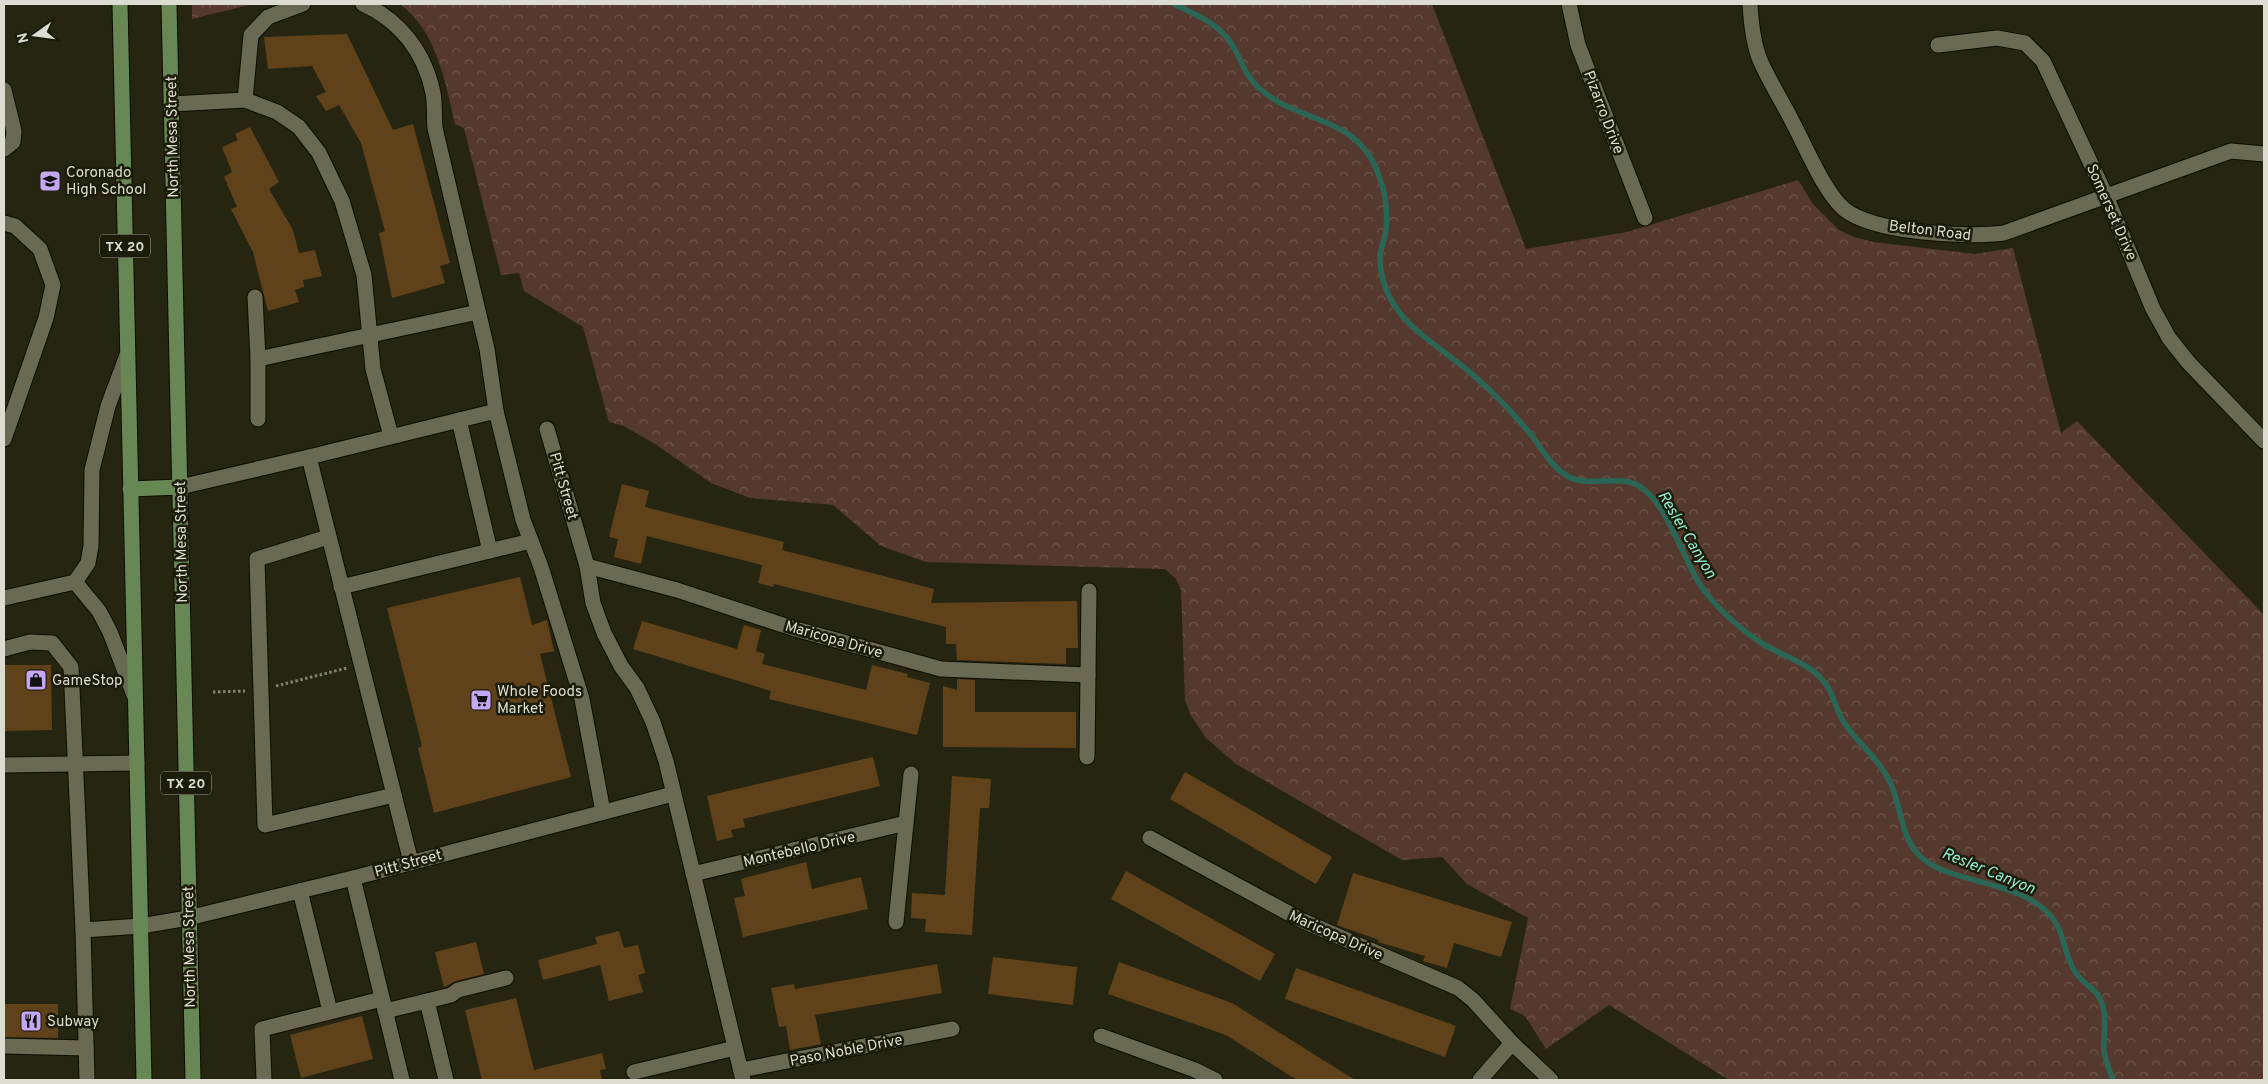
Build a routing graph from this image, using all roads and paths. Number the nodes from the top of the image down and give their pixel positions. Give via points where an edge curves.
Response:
1 (120, 4) edge
2 (169, 4) edge
3 (303, 4) edge
4 (363, 4) edge
5 (1569, 4) edge
6 (1750, 4) edge
7 (1938, 44) dead end
8 (4, 90) edge
9 (245, 100) junction
10 (171, 104) junction
11 (4, 149) edge
12 (2264, 154) edge
13 (2106, 196) junction
14 (1645, 218) dead end
15 (4, 223) edge
16 (255, 297) dead end
17 (478, 312) junction
18 (370, 336) junction
19 (127, 355) junction
20 (258, 359) junction
21 (496, 411) junction
22 (258, 419) dead end
23 (459, 420) junction
24 (547, 429) dead end
25 (391, 436) junction
26 (4, 439) edge
27 (2264, 441) edge
28 (309, 456) junction
29 (180, 487) junction
30 (130, 489) junction
31 (328, 537) junction
32 (531, 541) junction
33 (490, 551) junction
34 (587, 566) junction
35 (75, 582) junction
36 (341, 587) junction
37 (1089, 591) dead end
38 (4, 598) edge
39 (4, 649) edge
40 (361, 665) junction
41 (1088, 675) junction
42 (261, 690) junction
43 (213, 692) dead end
44 (134, 696) junction
45 (1087, 758) dead end
46 (137, 763) junction
47 (75, 764) junction
48 (4, 766) edge
49 (911, 774) dead end
50 (673, 794) junction
51 (394, 795) junction
52 (603, 812) junction
53 (906, 823) junction
54 (1150, 838) dead end
55 (411, 862) junction
56 (693, 874) junction
57 (353, 878) junction
58 (300, 891) junction
59 (188, 918) junction
60 (896, 922) dead end
61 (141, 926) junction
62 (83, 930) junction
63 (506, 978) dead end
64 (427, 1001) junction
65 (328, 1003) dead end
66 (384, 1005) junction
67 (952, 1029) dead end
68 (1101, 1036) dead end
69 (1512, 1043) junction
70 (4, 1046) edge
71 (86, 1048) junction
72 (735, 1048) junction
73 (634, 1072) dead end
74 (742, 1075) edge
75 (87, 1080) edge
76 (144, 1080) edge
77 (193, 1080) edge
78 (264, 1080) edge
79 (402, 1080) edge
80 (446, 1080) edge
81 (1215, 1080) edge
82 (1480, 1080) edge
83 (1551, 1080) edge

1 - 19 main road, TX 20
2 - 10 main road, North Mesa Street / TX 20
3 - 9 street via 268,17 251,35
4 - 17 street via 380,11 402,30 421,58 433,93 435,128
5 - 14 street, Pizarro Drive via 1578,45
6 - 13 street, Belton Road via 1760,59 1824,181 1844,209 1865,221 1949,236 1980,236 2004,233
7 - 13 street, Somerset Drive via 1997,38 2025,43 2043,61
8 - 11 street via 14,131 13,142
9 - 10 street
9 - 18 street via 277,112 298,127 319,153 342,201 364,275
10 - 29 main road, North Mesa Street / TX 20
12 - 13 street, Belton Road via 2230,151
13 - 27 street, Somerset Drive via 2153,309 2169,338
15 - 26 street via 15,226 40,249 52,285 46,318
16 - 20 street
17 - 18 street
17 - 21 street
18 - 20 street
18 - 25 street via 373,369
19 - 30 main road, TX 20
19 - 35 street via 108,406 92,470 92,546 88,563
20 - 22 street
21 - 23 street
21 - 32 street
23 - 25 street
23 - 33 street
24 - 34 street, Pitt Street
25 - 28 street
28 - 29 street
28 - 31 street
29 - 30 main road
29 - 59 main road, North Mesa Street / TX 20
30 - 44 main road, TX 20
31 - 36 street
31 - 42 street via 257,558
32 - 33 street
32 - 52 street via 582,699
33 - 36 street
34 - 41 street, Maricopa Drive via 941,669
34 - 50 street, Pitt Street via 593,602 604,633 653,722
35 - 38 street
35 - 44 street via 99,611 110,632
36 - 40 street
37 - 41 street
39 - 47 street via 30,642 52,644 71,667
40 - 42 path
40 - 51 street
41 - 45 street
42 - 43 path
42 - 51 street via 266,825
44 - 46 main road, TX 20
46 - 47 street
46 - 61 main road, TX 20
47 - 48 street
47 - 62 street
49 - 53 street
50 - 52 street, Pitt Street
50 - 56 street, Pitt Street
51 - 55 street
52 - 55 street, Pitt Street
53 - 56 street, Montebello Drive
53 - 60 street
54 - 69 street, Maricopa Drive via 1303,921 1458,988
55 - 57 street, Pitt Street
56 - 72 street, Pitt Street
57 - 58 street, Pitt Street
57 - 66 street
58 - 59 street, Pitt Street
58 - 65 street
59 - 61 street, Pitt Street
59 - 77 main road, North Mesa Street / TX 20
61 - 62 street, Pitt Street
61 - 76 main road, TX 20
62 - 71 street
63 - 64 street
64 - 66 street
64 - 80 street
66 - 78 street via 262,1029
66 - 79 street
67 - 74 street, Paso Noble Drive
68 - 81 street
69 - 82 street
69 - 83 street, Maricopa Drive
70 - 71 street
71 - 75 street
72 - 73 street
72 - 74 street, Pitt Street

